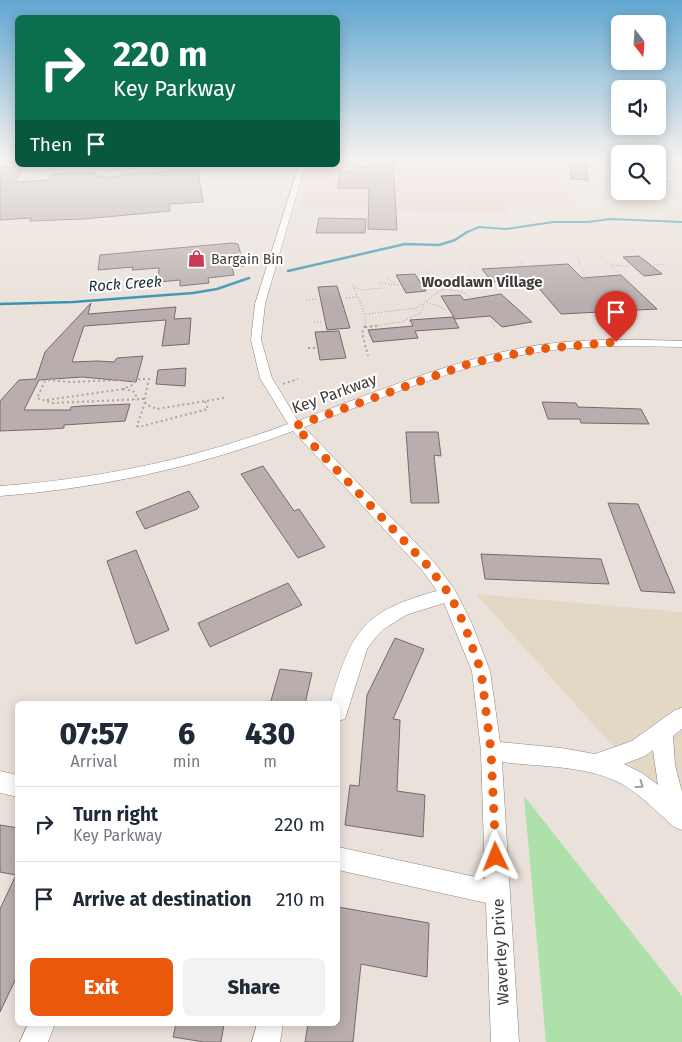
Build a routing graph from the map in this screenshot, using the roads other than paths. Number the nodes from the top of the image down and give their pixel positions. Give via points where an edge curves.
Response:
1 (289, 207) edge
2 (682, 344) edge
3 (295, 426) junction
4 (0, 491) edge
5 (450, 595) junction
6 (340, 703) edge
7 (682, 717) edge
8 (663, 731) junction
9 (491, 751) junction
10 (596, 764) junction
11 (0, 782) edge
12 (15, 785) edge
13 (682, 818) edge
14 (340, 858) edge
15 (497, 892) junction
16 (41, 1026) edge
17 (270, 1026) edge
18 (34, 1042) edge
19 (266, 1042) edge
20 (505, 1042) edge

1 - 3 street, Waverley Drive via 260,304 256,340 266,378
2 - 3 street, Key Parkway via 584,344 507,354 439,373
3 - 4 street, Key Parkway via 194,460 141,472 86,482
3 - 5 street, Waverley Drive via 428,566
5 - 6 street via 419,602 376,625 361,644
5 - 9 street, Waverley Drive via 481,671
7 - 8 street
8 - 10 street via 638,749
8 - 13 street via 663,765
9 - 10 street
9 - 15 street, Waverley Drive
10 -> 13 street via 626,775
11 - 12 street
14 - 15 street
15 - 20 street, Waverley Drive
16 - 18 street
17 - 19 street

